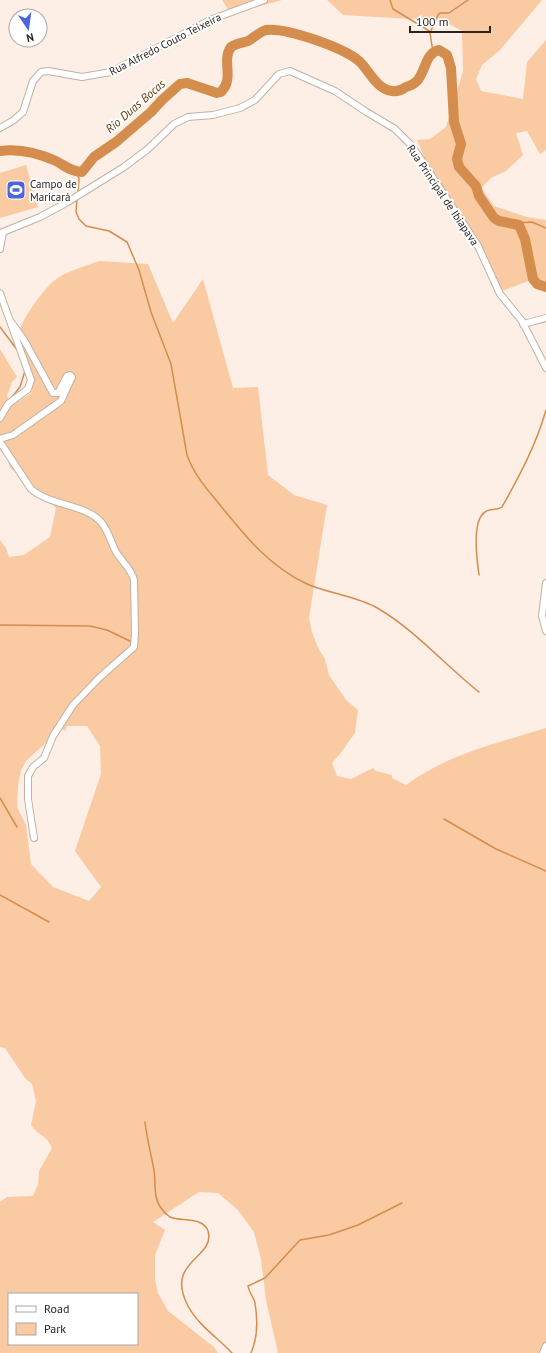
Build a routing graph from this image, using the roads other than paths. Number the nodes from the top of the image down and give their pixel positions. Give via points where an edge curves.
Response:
1 (264, 0) edge
2 (0, 128) edge
3 (2, 232) edge
4 (0, 250) edge
5 (0, 292) edge
6 (546, 318) edge
7 (12, 323) junction
8 (523, 324) junction
9 (546, 368) edge
10 (0, 418) edge
11 (0, 441) edge
12 (546, 583) edge
13 (546, 630) edge
14 (34, 838) dead end
15 (546, 1346) edge
16 (543, 1353) edge

1 - 2 street, Rua Alfredo Couto Teixeira via 210,20 111,72 82,77 42,72 32,81 23,112
3 - 4 street
3 - 8 street, Rua Principal de Ibiapava via 40,217 73,199 148,149 174,124 188,117 213,115 240,108 254,100 279,74 290,71 335,91 395,128 412,146 478,246 500,294
5 - 7 street
6 - 8 street
7 - 10 street via 29,370 31,384 8,404
7 - 11 street via 53,393 58,394 67,376 70,375 72,379 61,401 51,410
8 - 9 street, Rua Principal de Ibiapava
11 - 14 street via 31,489 38,495 100,520 117,552 132,572 134,580 134,647 72,705 53,736 44,758 33,767 28,776 28,799
12 - 13 street via 542,616
15 - 16 street

